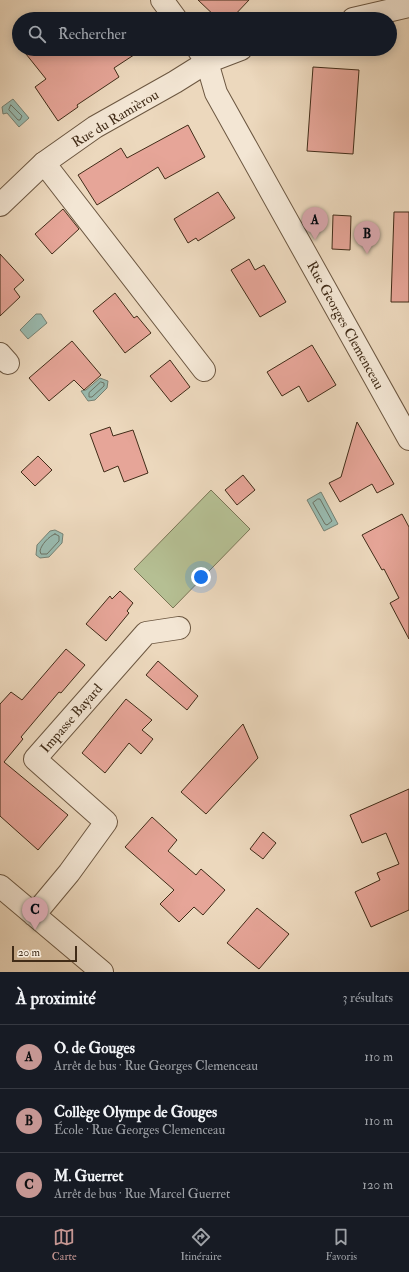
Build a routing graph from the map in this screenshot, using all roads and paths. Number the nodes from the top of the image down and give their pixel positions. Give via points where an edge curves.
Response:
1 (162, 0) edge
2 (409, 6) edge
3 (171, 12) edge
4 (383, 12) edge
5 (201, 56) edge
6 (202, 56) edge
7 (44, 163) junction
8 (0, 205) edge
9 (204, 370) dead end
10 (409, 439) edge
11 (179, 628) dead end
12 (0, 886) edge
13 (34, 915) junction
14 (102, 972) edge

1 - 3 street
2 - 4 street
5 - 7 street, Rue du Ramièrou via 175,82 95,127
6 - 10 street, Rue Georges Clemenceau via 216,93
7 - 8 street, Rue du Ramièrou
7 - 9 street
11 - 13 street, Impasse Bayard via 146,633 35,759 106,822 70,873
12 - 13 street
13 - 14 street

